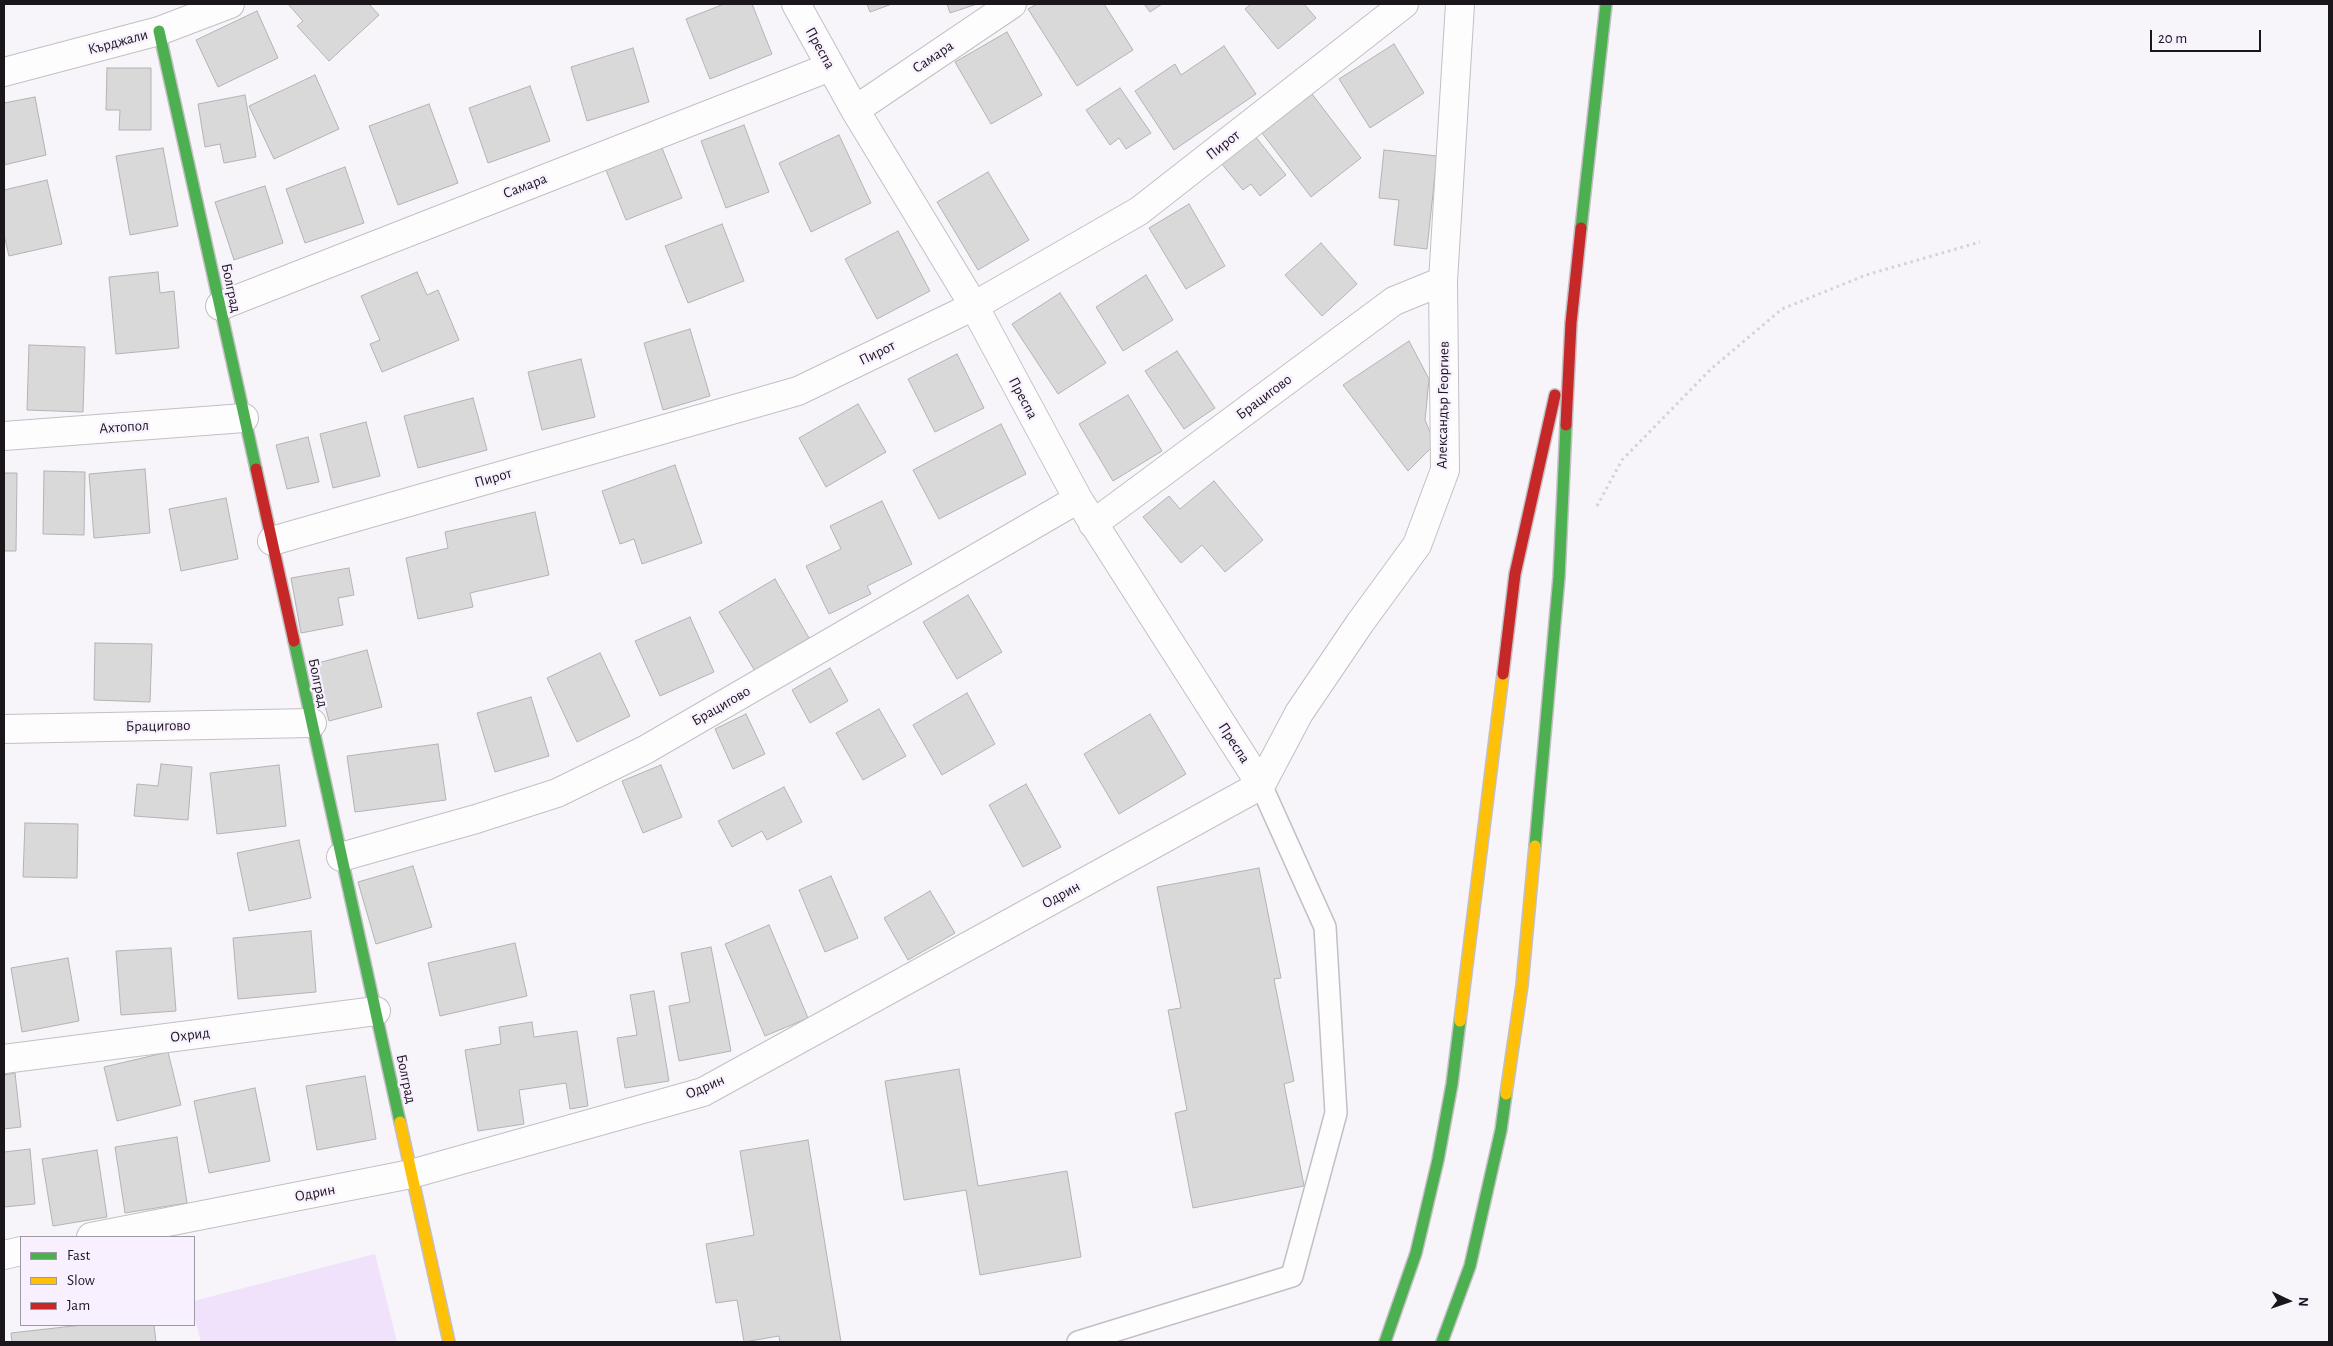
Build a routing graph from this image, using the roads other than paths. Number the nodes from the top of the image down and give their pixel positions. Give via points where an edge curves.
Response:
1 (230, 4) edge
2 (796, 4) edge
3 (1012, 4) edge
4 (1404, 4) edge
5 (1460, 4) edge
6 (1606, 4) edge
7 (159, 31) junction
8 (830, 67) junction
9 (4, 72) edge
10 (855, 110) junction
11 (1443, 281) junction
12 (220, 306) junction
13 (974, 306) junction
14 (1571, 323) junction
15 (244, 418) junction
16 (4, 436) edge
17 (1078, 499) junction
18 (1092, 524) junction
19 (272, 541) junction
20 (312, 723) junction
21 (4, 729) edge
22 (1261, 785) junction
23 (341, 857) junction
24 (376, 1012) junction
25 (4, 1059) edge
26 (412, 1174) junction
27 (96, 1236) edge
28 (20, 1251) edge
29 (4, 1254) edge
30 (449, 1342) edge
31 (1078, 1342) edge
32 (1385, 1342) edge
33 (1442, 1342) edge

1 - 7 street, Кърджали
2 - 8 street, Преспа
3 - 10 street, Самара
4 - 13 street, Пирот via 1139,211
5 - 11 street, Александър Георгиев
6 - 14 main road
7 - 9 street, Кърджали
7 - 12 main road, Болград
8 - 10 street, Преспа
8 - 12 street, Самара
10 - 13 street, Преспа
11 - 18 street, Брацигово via 1394,301
11 - 22 street, Александър Георгиев via 1445,470 1417,545 1299,713
12 - 15 main road, Болград
13 - 17 street, Преспа
13 - 19 street, Пирот via 798,392
14 - 32 main road via 1515,574 1452,1084 1440,1151 1416,1253
14 - 33 main road via 1559,576 1522,985 1501,1130 1484,1206 1470,1266
15 - 16 street, Ахтопол
15 - 19 main road, Болград
17 - 18 street, Преспа
17 - 23 street, Брацигово via 645,750 556,793
18 - 22 street, Преспа
19 - 20 main road, Болград
20 - 21 street, Брацигово
20 - 23 main road, Болград
22 - 26 street, Одрин via 703,1092
22 - 31 lane via 1325,927 1336,1113 1292,1276
23 - 24 main road, Болград
24 - 25 street, Охрид
24 - 26 main road, Болград
26 - 27 street, Одрин
26 - 30 main road, Болград
28 - 29 street

